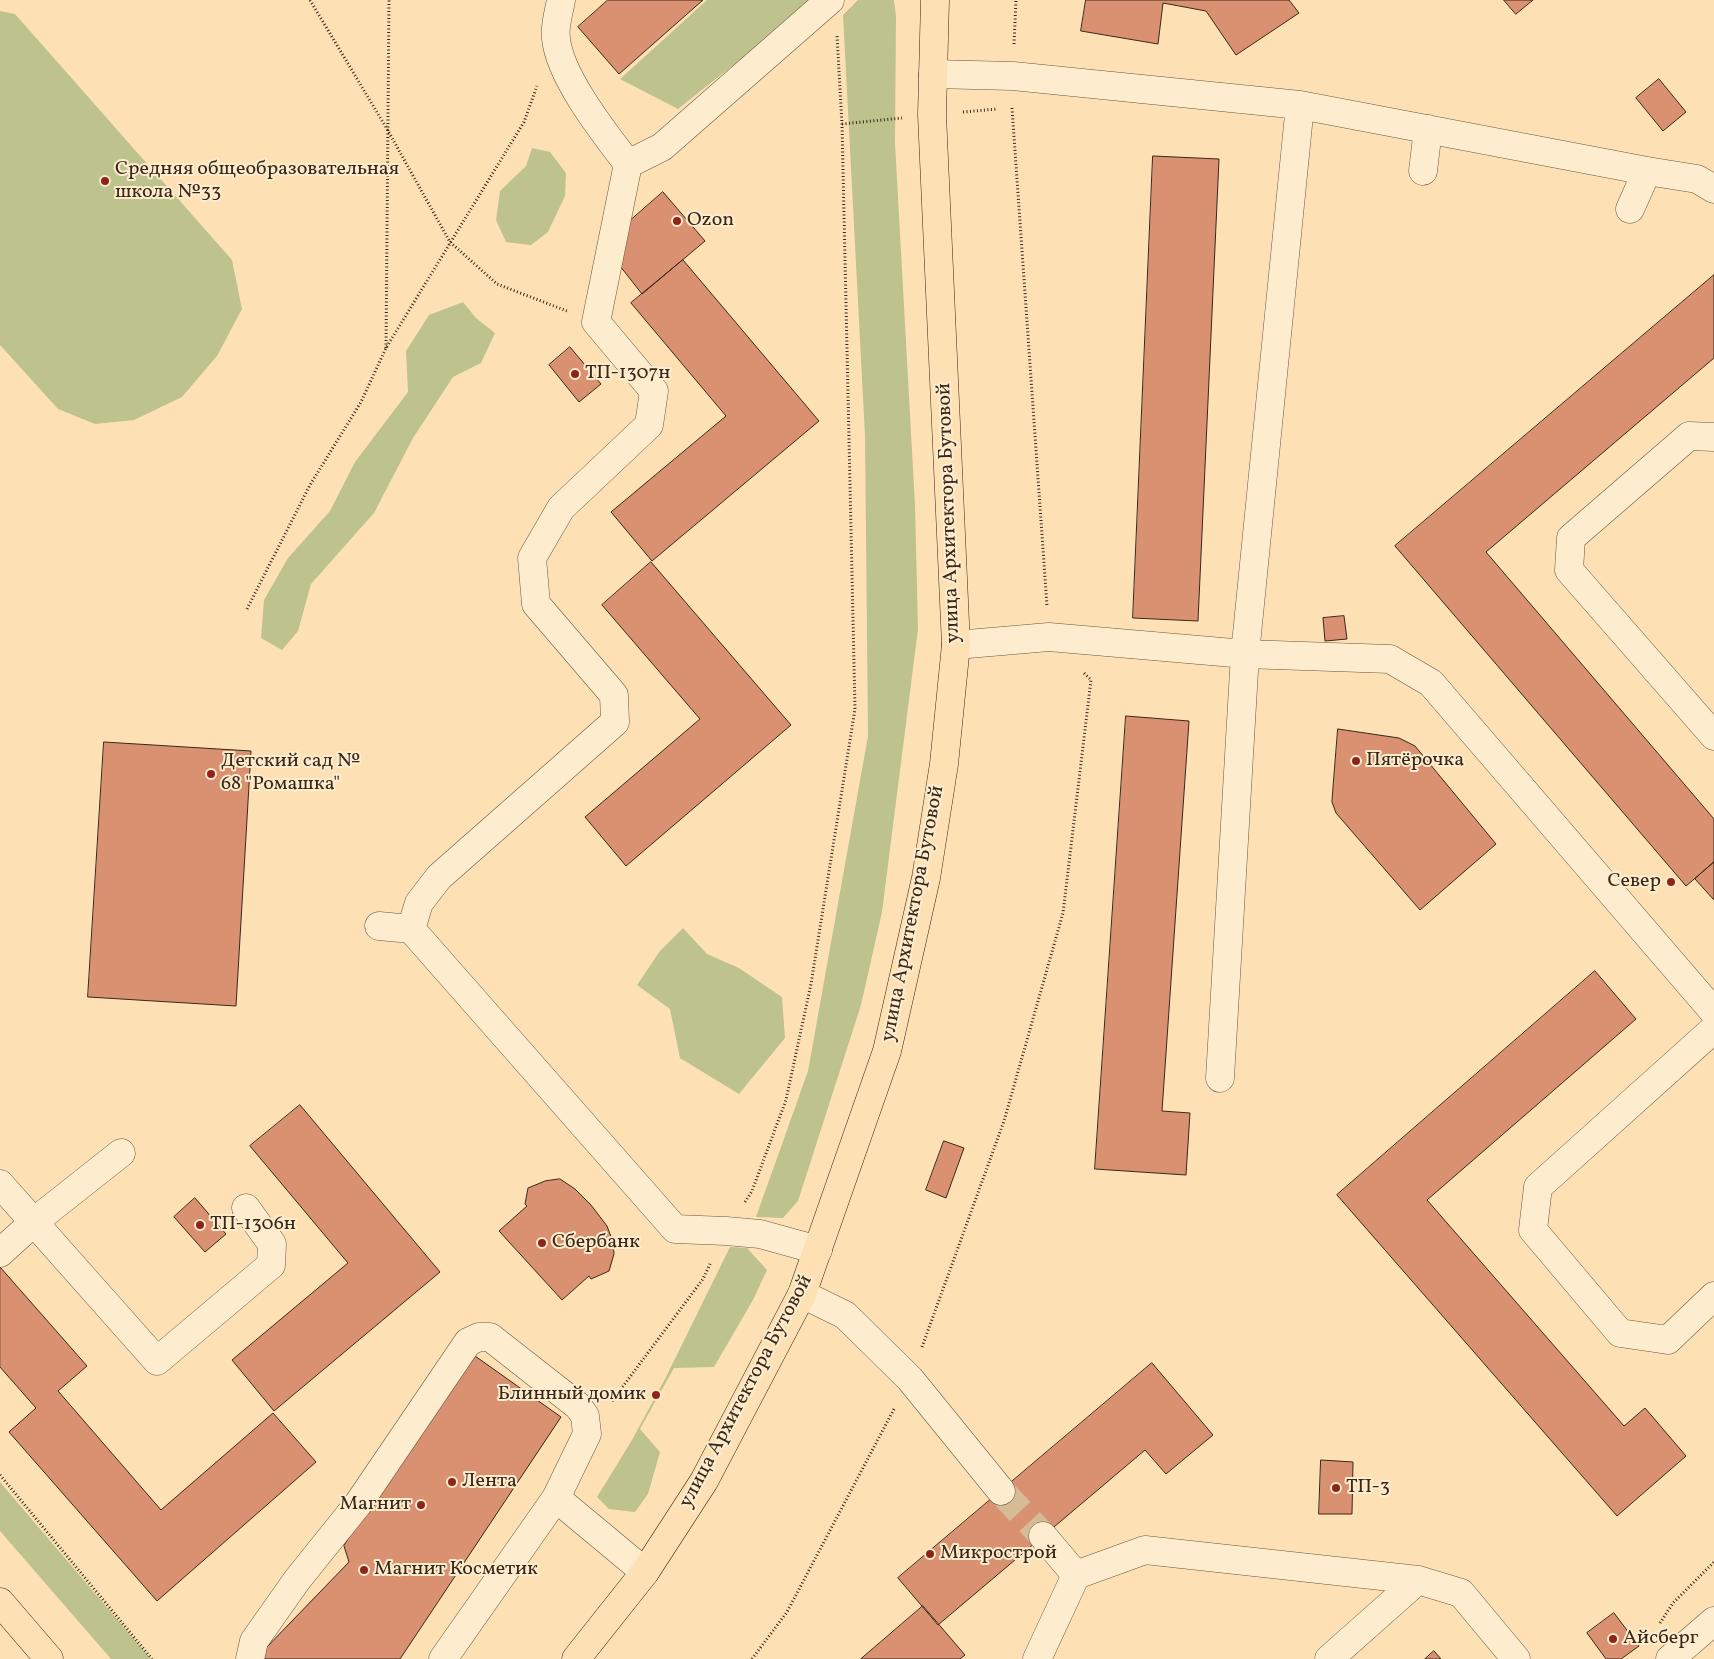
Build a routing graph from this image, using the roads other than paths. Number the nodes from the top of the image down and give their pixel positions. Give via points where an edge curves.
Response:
1 (561, 0) edge
2 (830, 0) edge
3 (935, 0) edge
4 (933, 74) junction
5 (1300, 104) junction
6 (1428, 129) junction
7 (628, 164) junction
8 (1647, 171) junction
9 (1423, 172) dead end
10 (1714, 189) edge
11 (1630, 208) dead end
12 (1714, 437) edge
13 (956, 645) junction
14 (1245, 654) junction
15 (1714, 736) edge
16 (379, 926) dead end
17 (411, 929) junction
18 (1714, 1012) edge
19 (1714, 1029) edge
20 (1220, 1078) dead end
21 (120, 1153) dead end
22 (0, 1184) edge
23 (246, 1208) dead end
24 (35, 1222) junction
25 (818, 1250) junction
26 (0, 1253) edge
27 (802, 1294) junction
28 (1714, 1296) edge
29 (1002, 1491) tunnel mouth
30 (556, 1498) junction
31 (1043, 1536) tunnel mouth
32 (645, 1572) junction
33 (1076, 1575) junction
34 (1418, 1580) junction
35 (0, 1602) edge
36 (1714, 1622) edge
37 (48, 1659) edge
38 (250, 1659) edge
39 (443, 1659) edge
40 (576, 1659) edge
41 (1037, 1659) edge
42 (1328, 1659) edge
43 (1516, 1659) edge
44 (1670, 1659) edge

1 - 7 lane via 555,37 564,68
2 - 7 lane via 662,147
3 - 4 main road, улица Архитектора Бутовой
4 - 5 lane via 1012,76
4 - 13 main road, улица Архитектора Бутовой
5 - 6 lane
5 - 14 lane
6 - 8 lane
6 - 9 lane
7 - 17 lane via 596,322 654,392 649,425 561,508 532,558 536,604 614,695 614,722 439,877 420,903
8 - 10 lane via 1697,179
8 - 11 lane
12 - 15 lane via 1689,436 1571,538 1569,570
13 - 14 lane via 1049,637
13 - 25 main road, улица Архитектора Бутовой via 944,764 926,878 887,1051
14 - 18 lane via 1390,659 1431,683
14 - 20 lane
16 - 17 lane
17 - 25 lane via 675,1229 760,1234
19 - 28 lane via 1538,1187 1533,1230 1620,1333 1668,1340
21 - 24 lane
22 - 24 lane
23 - 24 lane via 272,1244 271,1265 157,1362
24 - 26 lane
25 - 27 main road, улица Архитектора Бутовой
27 - 29 lane via 846,1315 910,1379
27 - 32 main road, улица Архитектора Бутовой via 704,1481
30 - 32 lane
30 - 38 lane via 587,1434 585,1416 578,1406 490,1337 468,1342 358,1504 296,1580 254,1641
30 - 39 lane
31 - 33 lane
32 - 40 main road, улица Архитектора Бутовой
33 - 34 lane via 1145,1550
33 - 41 lane
34 - 42 lane
34 - 43 lane via 1462,1593
35 - 37 main road
36 - 44 lane

